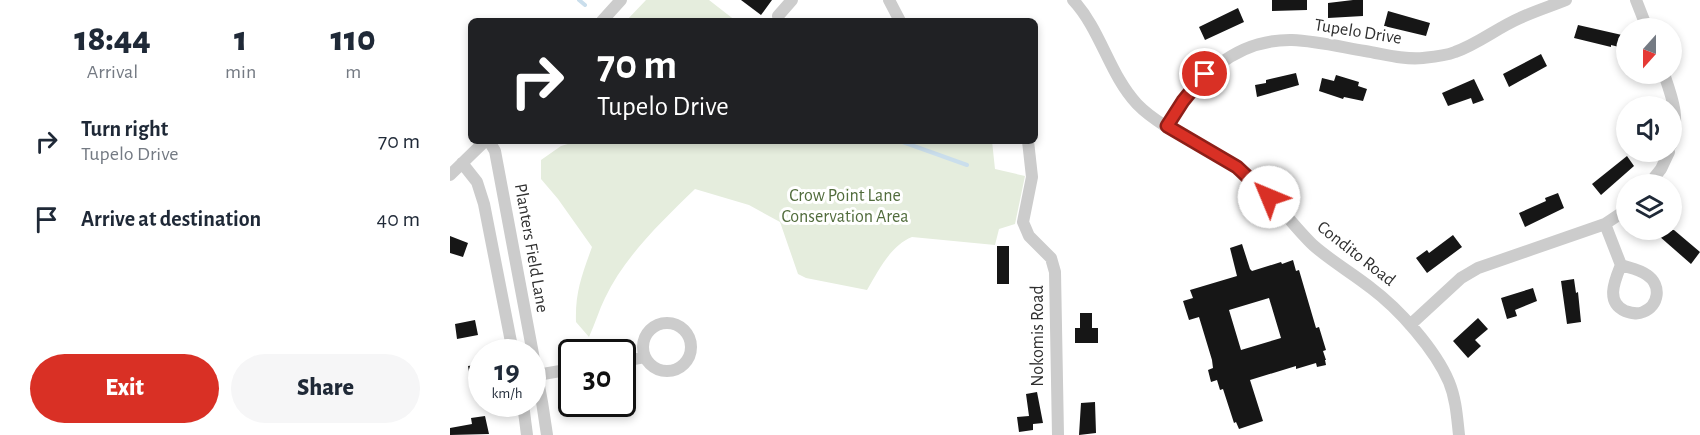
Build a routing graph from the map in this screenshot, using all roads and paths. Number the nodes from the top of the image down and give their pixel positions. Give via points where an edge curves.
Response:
1 (621, 0) edge
2 (792, 0) edge
3 (889, 0) edge
4 (1072, 0) edge
5 (1566, 0) edge
6 (1636, 0) edge
7 (778, 16) dead end
8 (605, 18) edge
9 (898, 18) edge
10 (1643, 18) edge
11 (1167, 126) junction
12 (484, 144) edge
13 (489, 144) edge
14 (1028, 144) edge
15 (462, 163) junction
16 (450, 175) edge
17 (1616, 217) edge
18 (1605, 224) junction
19 (1621, 265) dead end
20 (1410, 325) junction
21 (510, 339) edge
22 (530, 339) edge
23 (645, 357) junction
24 (636, 359) edge
25 (525, 417) edge
26 (544, 417) edge
27 (527, 435) edge
28 (547, 435) edge
29 (1058, 435) edge
30 (1459, 435) edge

1 - 8 street
2 - 7 street
3 - 9 street
4 - 11 street, Condito Road via 1097,34 1126,90 1137,104
5 - 11 street, Tupelo Drive via 1518,19 1454,53 1421,58 1399,58 1292,40 1244,48 1205,74
6 - 10 street
11 - 20 street, Condito Road via 1237,167 1323,255 1393,305
12 - 15 street
13 - 22 street, Planters Field Lane via 495,151
14 - 29 street, Nokomis Road via 1032,177 1023,222 1029,236 1051,258 1055,272
15 - 16 street
15 - 21 street, Planters Field Lane via 477,182 484,204
17 - 18 street
18 - 19 street
18 - 20 street via 1478,268 1453,284
20 - 30 street, Condito Road via 1441,365 1456,405
23 - 23 street via 644,341 653,327 677,325 689,336 691,351 679,368 657,369
23 - 24 street
25 - 27 street
26 - 28 street, Planters Field Lane

